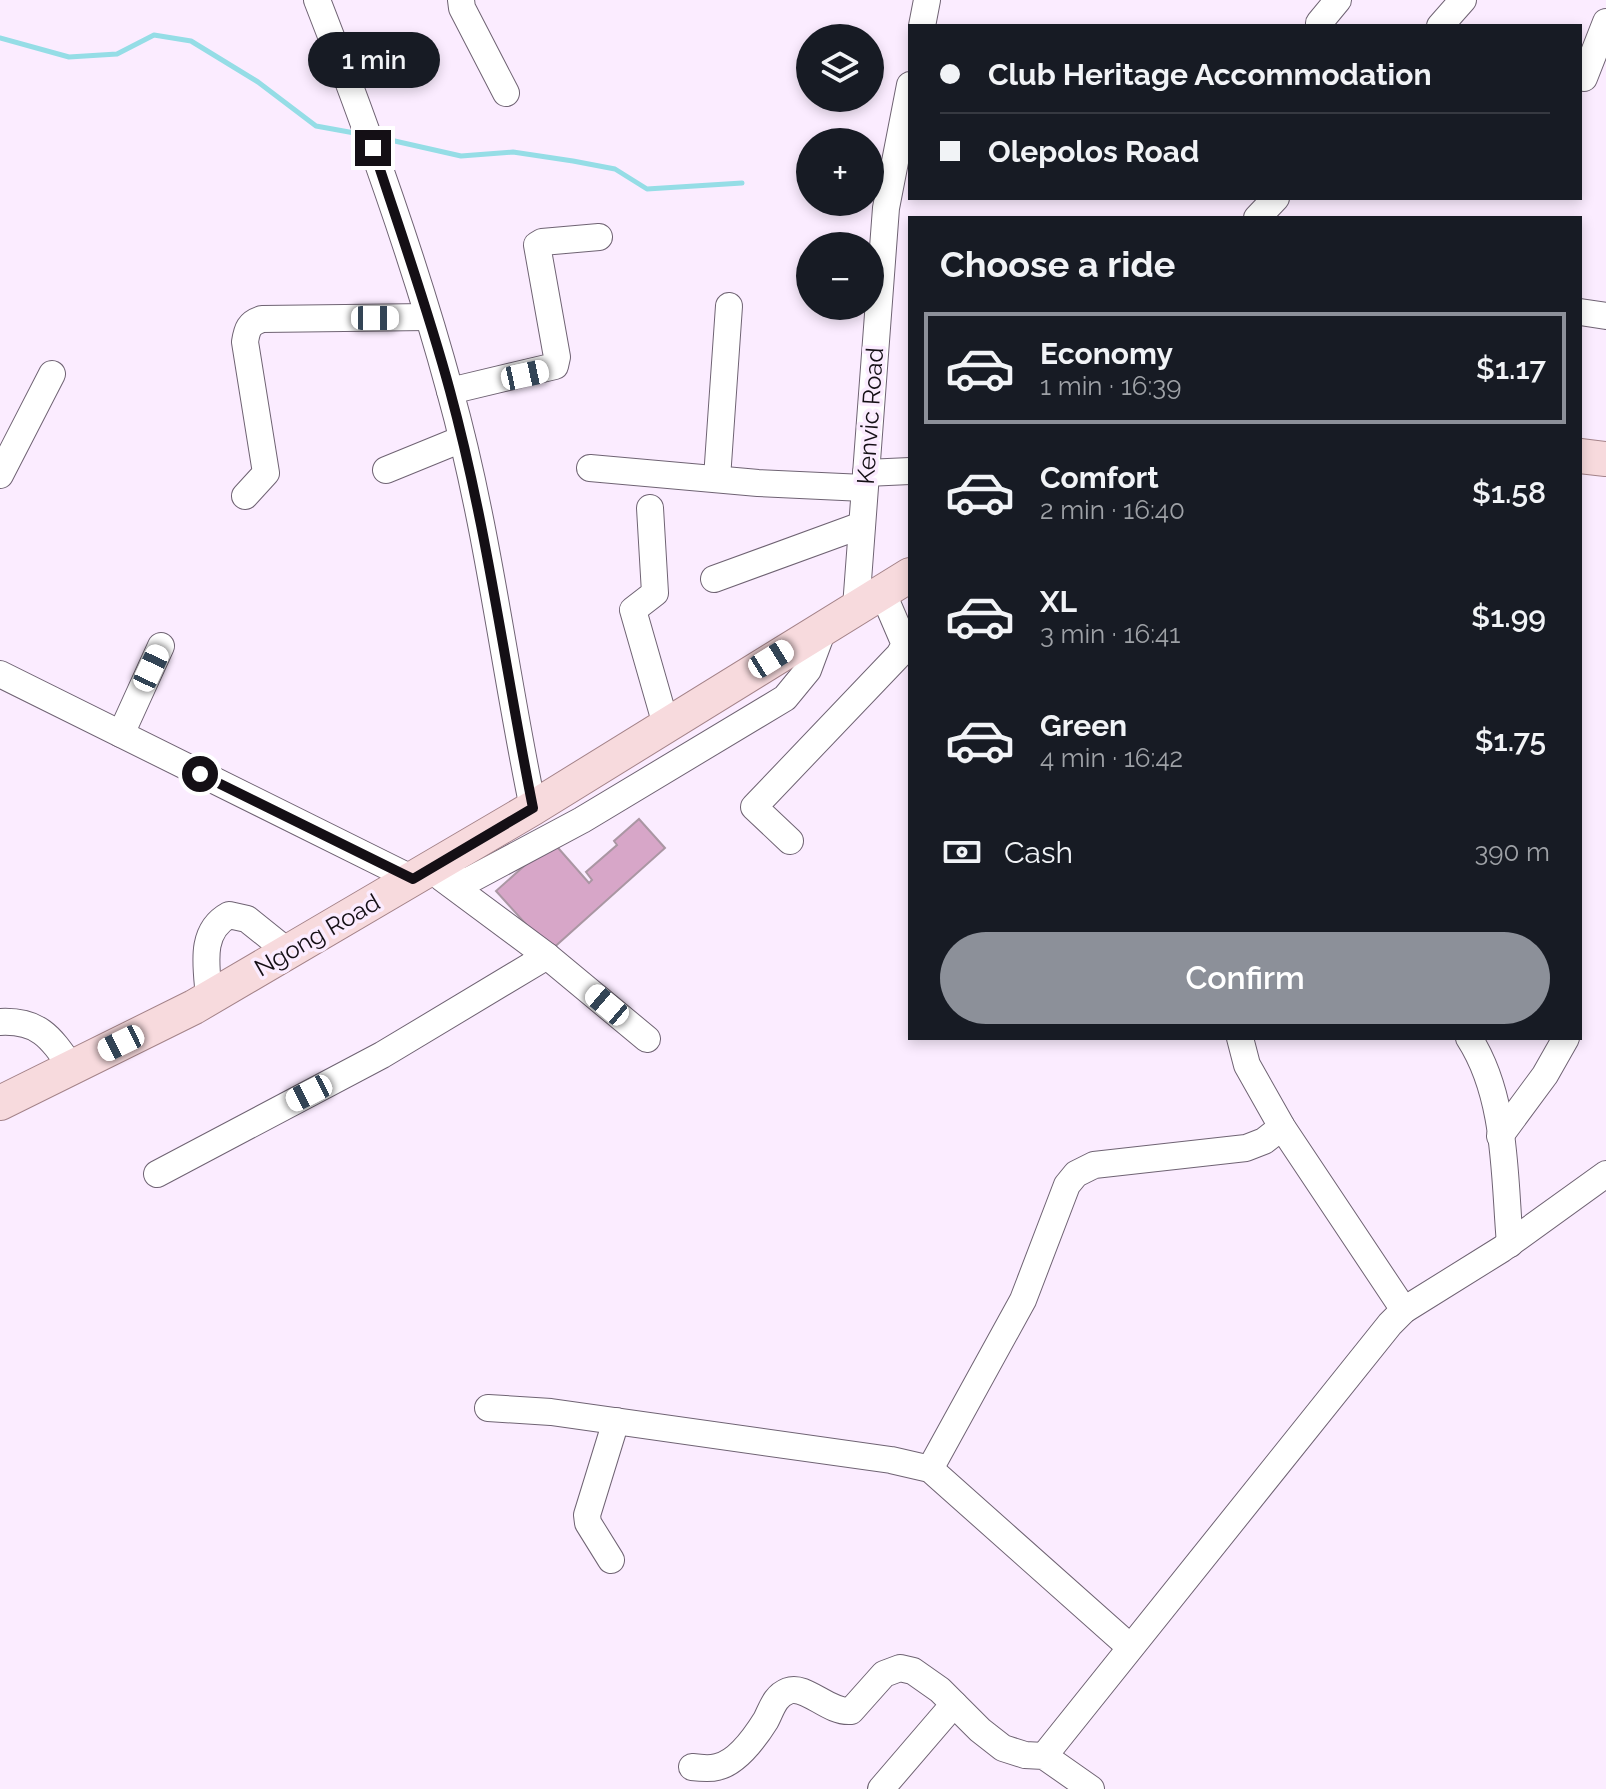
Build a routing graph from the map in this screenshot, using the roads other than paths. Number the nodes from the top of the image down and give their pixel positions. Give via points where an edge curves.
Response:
1 (317, 0) edge
2 (461, 0) edge
3 (927, 0) edge
4 (1338, 0) edge
5 (1463, 0) edge
6 (1606, 22) edge
7 (1319, 23) dead end
8 (922, 24) edge
9 (1442, 24) edge
10 (1584, 78) dead end
11 (506, 93) dead end
12 (908, 95) edge
13 (1274, 200) edge
14 (1259, 216) edge
15 (599, 237) dead end
16 (729, 306) dead end
17 (1582, 312) edge
18 (1606, 316) edge
19 (427, 317) junction
20 (52, 374) dead end
21 (450, 391) junction
22 (462, 439) junction
23 (1582, 456) edge
24 (1606, 459) edge
25 (590, 468) dead end
26 (386, 470) dead end
27 (908, 471) edge
28 (0, 475) edge
29 (717, 478) junction
30 (865, 480) junction
31 (245, 496) dead end
32 (650, 508) dead end
33 (862, 525) junction
34 (714, 579) dead end
35 (883, 591) edge
36 (824, 627) junction
37 (161, 646) dead end
38 (0, 674) edge
39 (666, 725) junction
40 (121, 734) junction
41 (533, 808) junction
42 (790, 841) dead end
43 (421, 874) junction
44 (288, 952) junction
45 (547, 956) junction
46 (209, 998) junction
47 (0, 1022) edge
48 (647, 1039) dead end
49 (1241, 1040) edge
50 (1470, 1040) edge
51 (1565, 1040) edge
52 (72, 1068) junction
53 (0, 1103) edge
54 (1282, 1127) junction
55 (1500, 1136) junction
56 (157, 1174) dead end
57 (1606, 1174) edge
58 (1510, 1244) junction
59 (1404, 1310) junction
60 (488, 1408) dead end
61 (616, 1421) junction
62 (930, 1469) junction
63 (611, 1560) dead end
64 (1130, 1647) junction
65 (954, 1704) junction
66 (1044, 1756) junction
67 (692, 1767) dead end
68 (881, 1789) edge
69 (1091, 1789) edge

1 - 19 street via 369,135
2 - 11 street
3 - 8 street
4 - 7 street
5 - 9 street
6 - 10 street
12 - 30 street, Kenvic Road via 886,208
13 - 14 street
15 - 21 street via 537,245 555,366
16 - 29 street
17 - 18 street
19 - 21 street
19 - 31 street via 253,322 245,342 266,473
20 - 28 street
21 - 22 street
22 - 26 street
22 - 41 street
23 - 24 main road
25 - 29 street
27 - 30 street
29 - 30 street via 758,483
30 - 33 street, Kenvic Road
32 - 39 street via 655,593 633,610
33 - 34 street
33 - 35 street, Kenvic Road
35 - 36 main road, Ngong Road
35 - 42 street via 903,640 899,655 754,807
36 - 39 main road, Ngong Road
36 - 43 street via 808,670 785,698 582,820 466,882
37 - 40 street
38 - 40 street
39 - 41 main road, Ngong Road
40 - 43 street
41 - 43 main road, Ngong Road
43 - 44 main road, Ngong Road
43 - 45 street
44 - 46 main road, Ngong Road
44 - 46 street via 247,919 229,915 217,921 205,954
45 - 48 street
45 - 56 street via 382,1055
46 - 52 main road, Ngong Road
47 - 52 street via 31,1025 49,1036
49 - 54 street via 1247,1065
50 - 55 street via 1497,1102
51 - 55 street
52 - 53 main road, Ngong Road
54 - 59 street
54 - 62 street via 1246,1148 1094,1165 1076,1174 1061,1197 1023,1300
55 - 58 street
57 - 58 street
58 - 59 street
59 - 64 street
60 - 61 street
61 - 62 street
61 - 63 street via 587,1515
62 - 64 street
64 - 66 street
65 - 66 street via 1003,1748
65 - 67 street via 913,1671 900,1668 884,1674 851,1711 839,1712 793,1689 774,1702 759,1729 729,1762 716,1768
65 - 68 street
66 - 69 street

